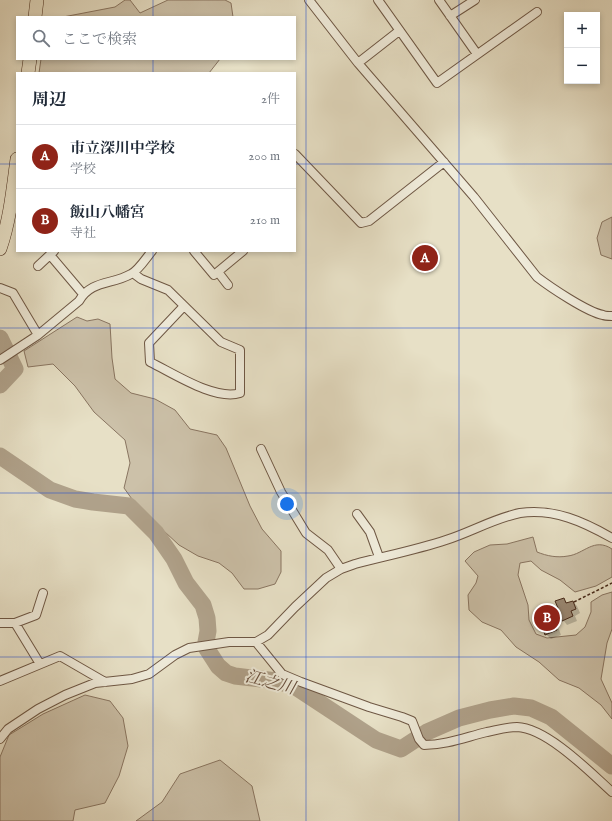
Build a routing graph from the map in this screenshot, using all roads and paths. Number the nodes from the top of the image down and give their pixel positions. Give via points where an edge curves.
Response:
1 (37, 0) edge
2 (309, 0) edge
3 (378, 0) edge
4 (439, 0) edge
5 (475, 0) edge
6 (537, 12) dead end
7 (35, 16) edge
8 (450, 16) junction
9 (399, 31) junction
10 (477, 54) junction
11 (30, 60) edge
12 (358, 63) junction
13 (28, 72) edge
14 (296, 155) edge
15 (444, 162) junction
16 (16, 166) edge
17 (0, 249) edge
18 (151, 252) edge
19 (195, 252) edge
20 (242, 252) edge
21 (52, 253) edge
22 (38, 266) dead end
23 (218, 272) junction
24 (133, 273) junction
25 (228, 285) dead end
26 (0, 288) edge
27 (83, 294) junction
28 (184, 306) junction
29 (612, 316) edge
30 (38, 335) junction
31 (0, 360) edge
32 (261, 449) dead end
33 (357, 514) dead end
34 (612, 538) edge
35 (380, 557) junction
36 (342, 569) junction
37 (612, 584) edge
38 (43, 593) dead end
39 (574, 602) dead end
40 (0, 623) edge
41 (15, 623) junction
42 (256, 642) junction
43 (40, 664) junction
44 (0, 681) edge
45 (105, 682) junction
46 (0, 740) edge
47 (612, 792) edge

1 - 7 main road
2 - 12 street
3 - 9 street
4 - 8 street
5 - 8 street
6 - 10 street
8 - 10 street
9 - 10 street via 437,83
9 - 12 street
11 - 13 main road
12 - 15 street
14 - 15 street via 361,222 369,221
15 - 29 street via 537,277 592,311
16 - 17 main road
18 - 24 street
19 - 23 street via 214,275
20 - 23 street
21 - 22 street
21 - 27 street
23 - 25 street
24 - 27 street via 120,279 103,282
24 - 28 street via 168,290
26 - 30 street via 13,293
27 - 30 street via 79,301
28 - 28 street via 221,342 240,350 240,392 235,394 208,391 150,362 149,344
30 - 31 street
32 - 36 street via 281,492 306,533 328,550
33 - 35 street via 370,532
34 - 35 street via 572,518 546,513 520,513 446,540
35 - 36 street
36 - 42 street via 326,578 268,635
37 - 39 path
38 - 41 street via 36,615
40 - 41 street
41 - 43 street
42 - 45 street via 229,642 188,648 149,674
42 - 47 street via 282,674 412,721 424,745 438,745 501,729 517,727 531,730 559,746
43 - 44 street
43 - 45 street via 60,656
45 - 46 street via 65,694 8,729

